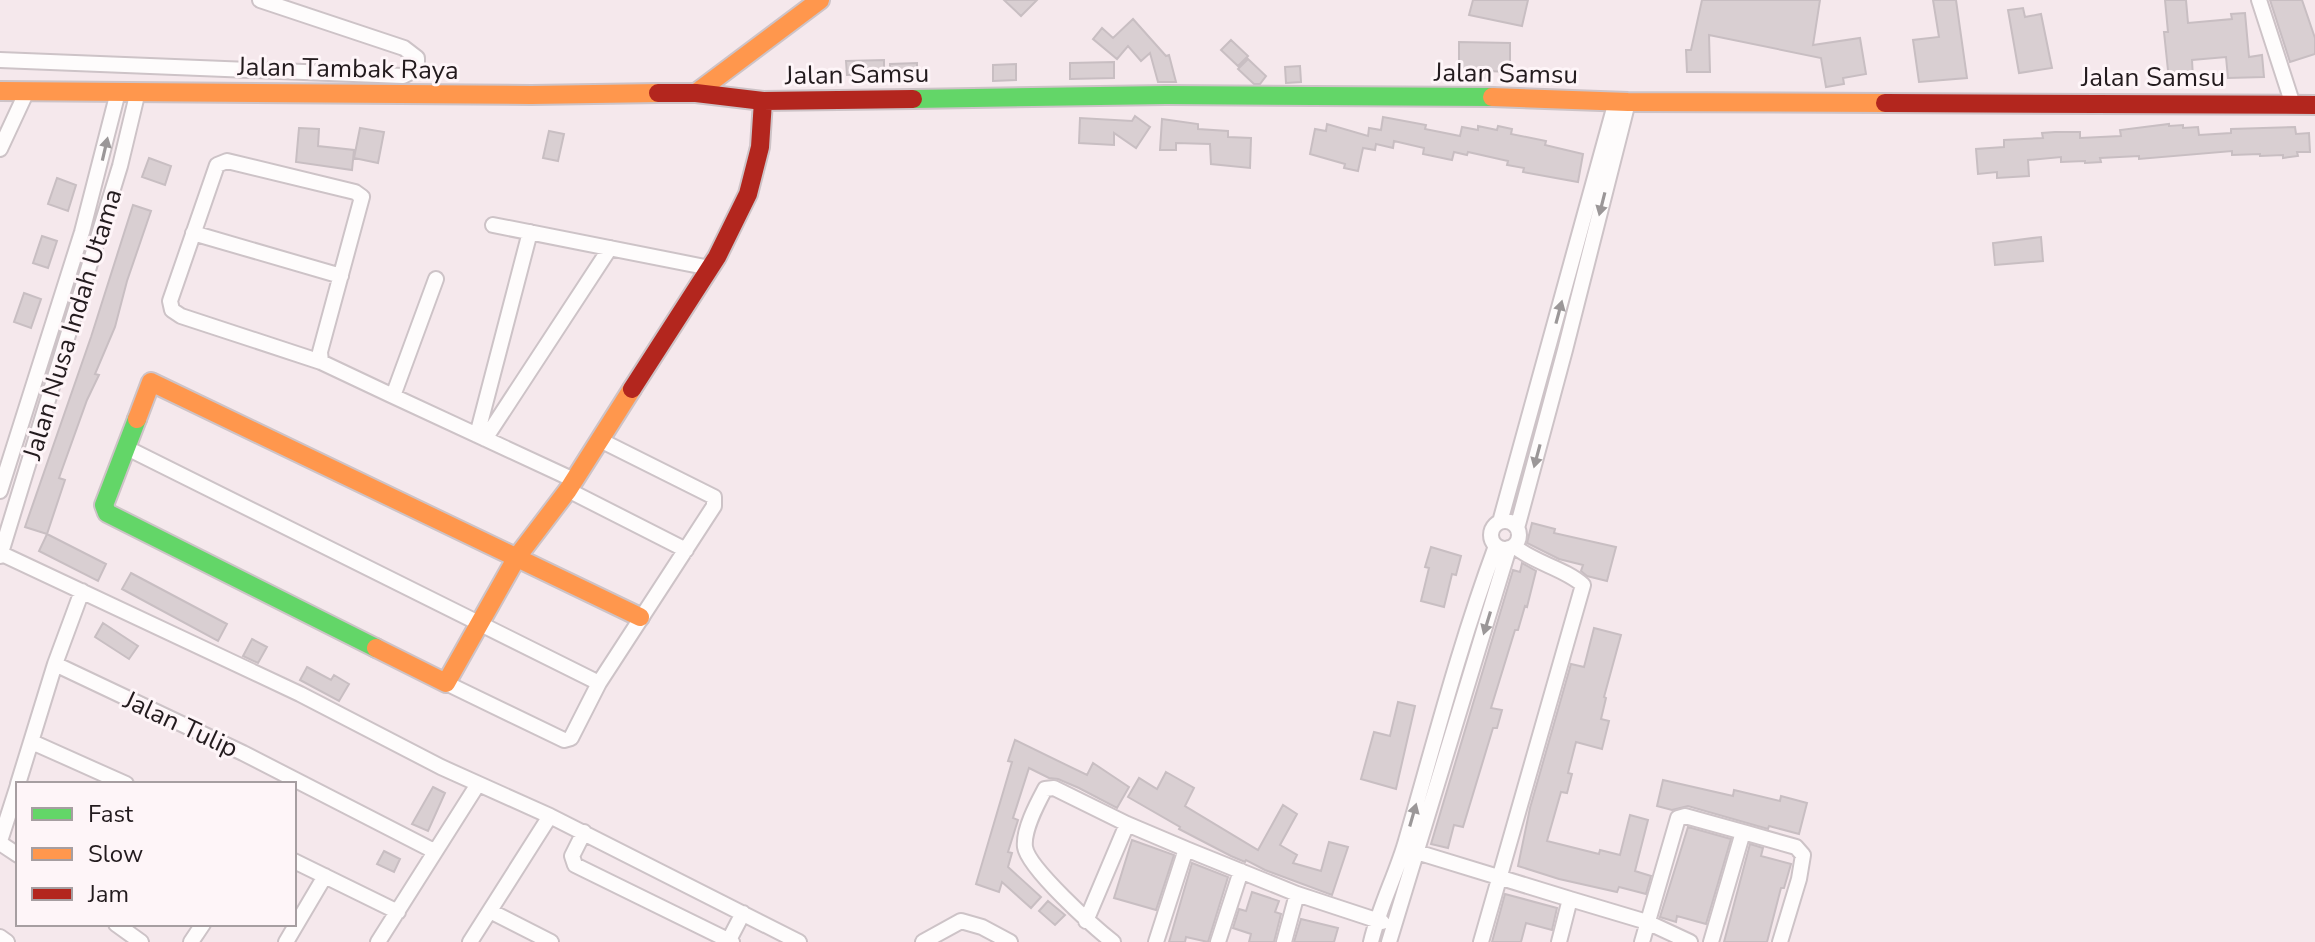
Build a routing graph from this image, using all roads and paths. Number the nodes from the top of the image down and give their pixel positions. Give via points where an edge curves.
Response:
1 (260, 0) edge
2 (820, 0) edge
3 (2259, 0) edge
4 (298, 5) edge
5 (0, 60) edge
6 (0, 91) edge
7 (27, 91) junction
8 (138, 91) junction
9 (118, 92) junction
10 (696, 93) junction
11 (763, 101) junction
12 (1622, 102) junction
13 (2293, 105) junction
14 (2315, 105) edge
15 (0, 149) edge
16 (493, 225) dead end
17 (530, 232) junction
18 (193, 233) junction
19 (610, 248) junction
20 (710, 268) junction
21 (341, 276) junction
22 (436, 279) dead end
23 (1550, 346) junction
24 (1565, 350) junction
25 (321, 362) junction
26 (393, 396) junction
27 (481, 437) junction
28 (600, 440) junction
29 (127, 448) junction
30 (571, 485) junction
31 (0, 491) edge
32 (1500, 522) junction
33 (1517, 528) junction
34 (1506, 546) junction
35 (686, 550) junction
36 (0, 554) edge
37 (517, 557) junction
38 (82, 591) junction
39 (640, 617) junction
40 (479, 624) junction
41 (55, 664) junction
42 (446, 683) junction
43 (599, 683) junction
44 (32, 742) junction
45 (19, 782) edge
46 (122, 782) edge
47 (478, 784) junction
48 (16, 790) edge
49 (550, 816) junction
50 (1127, 824) junction
51 (584, 832) junction
52 (1743, 832) junction
53 (0, 842) edge
54 (1404, 848) junction
55 (1186, 849) junction
56 (434, 851) junction
57 (1419, 852) junction
58 (296, 862) edge
59 (1241, 871) junction
60 (325, 876) junction
61 (1498, 876) junction
62 (1297, 894) junction
63 (1570, 899) junction
64 (398, 912) junction
65 (495, 913) junction
66 (743, 913) junction
67 (1086, 921) junction
68 (1376, 921) junction
69 (1647, 922) junction
70 (954, 923) junction
71 (296, 925) edge
72 (1394, 925) junction
73 (119, 926) edge
74 (518, 926) junction
75 (0, 937) edge
76 (731, 941) edge
77 (7, 942) edge
78 (141, 942) edge
79 (378, 942) edge
80 (470, 942) edge
81 (513, 942) edge
82 (551, 942) edge
83 (799, 942) edge
84 (923, 942) edge
85 (942, 942) edge
86 (1010, 942) edge
87 (1113, 942) edge
88 (1156, 942) edge
89 (1218, 942) edge
90 (1284, 942) edge
91 (1371, 942) edge
92 (1389, 942) edge
93 (1481, 942) edge
94 (1559, 942) edge
95 (1642, 942) edge
96 (1690, 942) edge
97 (1711, 942) edge
98 (1780, 942) edge

1 - 4 street
2 - 10 street
3 - 13 street
4 - 5 street via 404,48 417,58 417,69 403,76
6 - 7 street, Jalan Tambak Raya
7 - 9 street, Jalan Tambak Raya
7 - 15 street
8 - 9 street, Jalan Tambak Raya
8 - 10 street, Jalan Tambak Raya
8 - 36 street, Jalan Nusa Indah Utama via 120,166
31 -> 9 street, Jalan Nusa Indah Utama via 82,232
10 - 11 street, Jalan Samsu
11 - 12 street, Jalan Samsu via 1166,95
11 - 20 street via 760,147 748,194
12 - 13 street, Jalan Samsu
23 -> 12 street
12 -> 24 street
13 - 14 street, Jalan Samsu
16 - 17 street
17 - 19 street
17 - 27 street
18 - 21 street
18 - 21 street via 214,171 227,161 355,192 362,197 361,205
18 - 25 street via 170,301 172,310
19 - 20 street
19 - 27 street
20 - 28 street
21 - 25 street
22 - 26 street
23 - 24 street
23 - 32 street
24 -> 33 street
25 - 26 street
26 - 27 street
27 - 30 street
28 - 30 street
28 - 35 street via 714,497 714,506
29 - 37 street via 152,383
29 - 40 street
29 - 42 street via 104,505 107,513
30 - 35 street
30 - 37 street
32 - 33 street
32 - 34 street via 1491,537
33 - 34 street via 1519,534
54 -> 34 street via 1468,620
34 -> 57 street
34 - 61 street via 1583,585
35 - 39 street
36 - 38 street
37 - 39 street
37 - 40 street
38 - 41 street
38 - 47 street
39 - 43 street
40 - 42 street
40 - 43 street
41 - 44 street
41 - 56 street, Jalan Tulip
42 - 43 street via 564,740 571,738
44 - 45 street
44 - 46 street
47 - 49 street
47 - 56 street
48 - 53 street
49 - 51 street
49 - 65 street
50 - 55 street
50 - 67 street
50 - 67 street via 1054,788 1042,794 1025,850
51 - 66 street
51 - 76 street via 572,856 575,865
52 - 69 street via 1678,818
52 - 97 street
52 - 98 street via 1796,847 1803,855
54 - 57 street
54 - 68 street
55 - 59 street
55 - 88 street
56 - 64 street
57 - 61 street
57 - 72 street
58 - 60 street
59 - 62 street
59 - 89 street
60 - 64 street
60 - 71 street
61 - 63 street
61 - 93 street
62 - 68 street
62 - 90 street
63 - 69 street
63 - 94 street
64 - 79 street
65 - 74 street
65 - 80 street
66 - 76 street
66 - 83 street
67 - 87 street
68 - 72 street
68 - 91 street
69 - 95 street
69 - 96 street
70 - 84 street
70 - 85 street
70 - 86 street via 982,927
72 - 92 street
73 - 78 street
74 - 81 street
74 - 82 street
75 - 77 street

